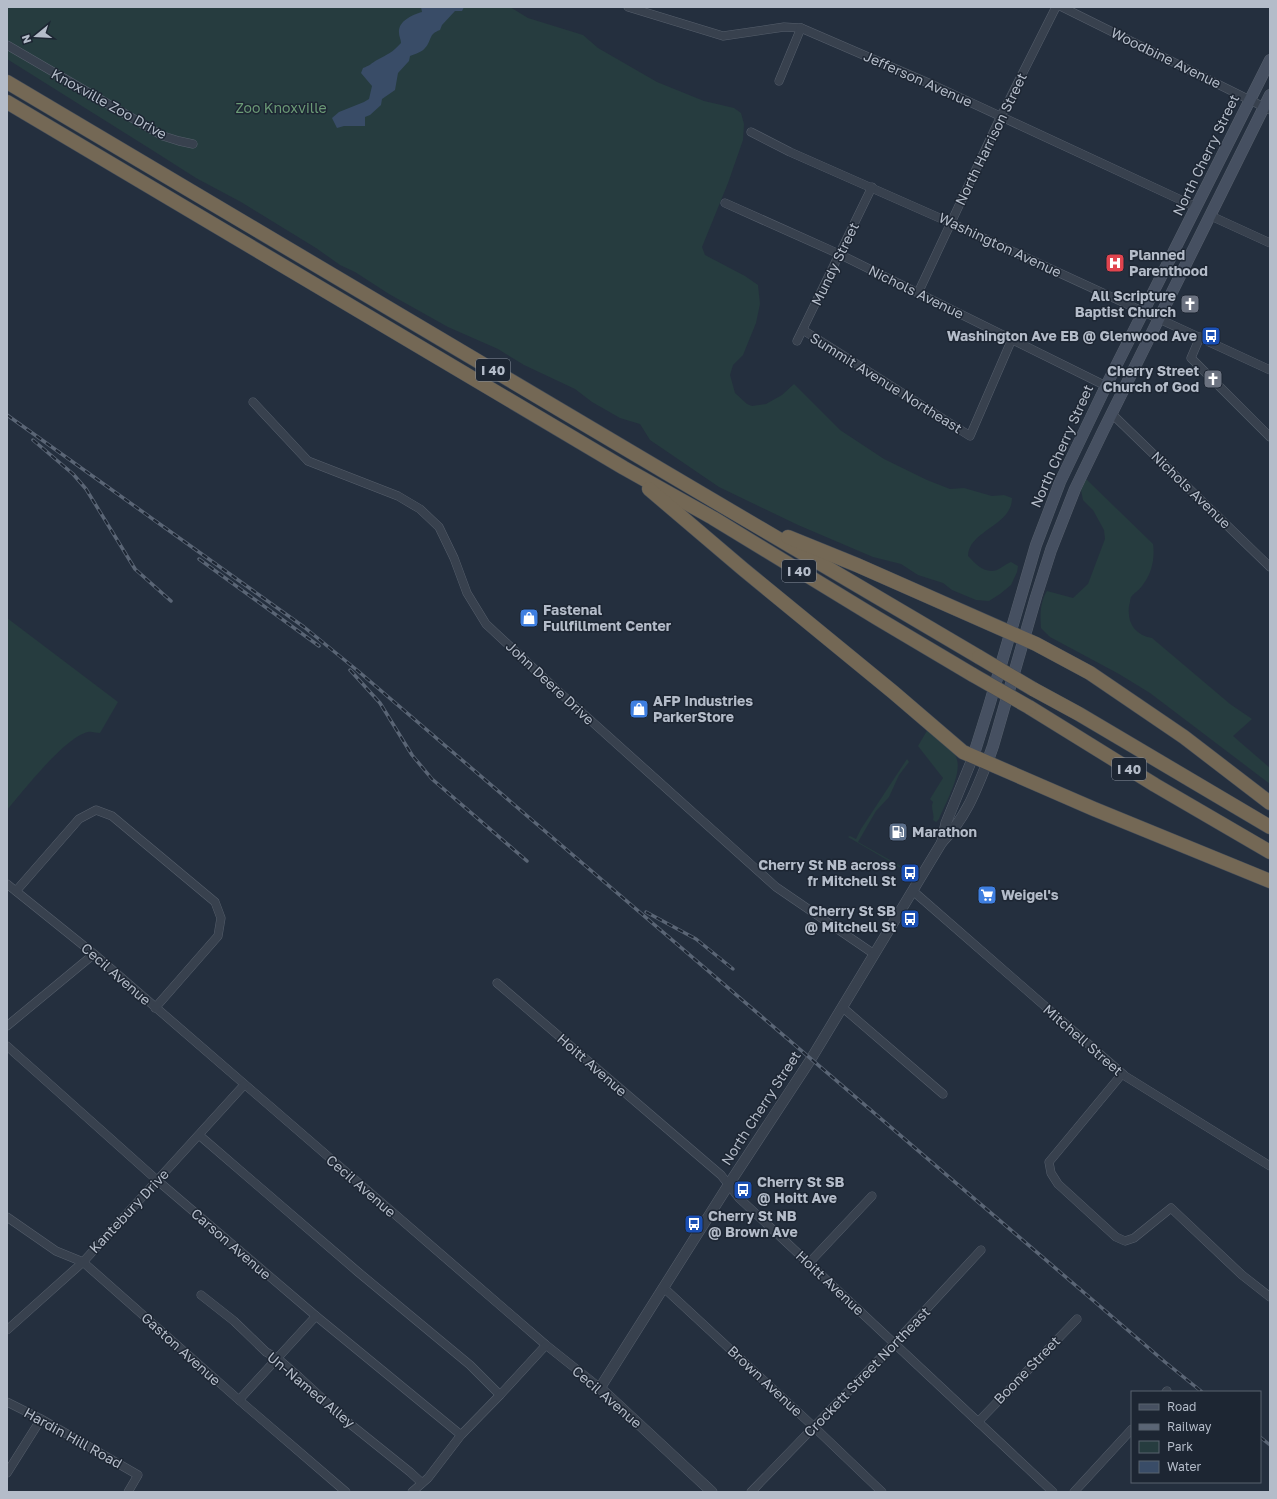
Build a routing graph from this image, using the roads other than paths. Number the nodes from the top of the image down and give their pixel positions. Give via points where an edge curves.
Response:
1 (628, 7) edge
2 (1056, 7) edge
3 (1062, 7) edge
4 (801, 28) junction
5 (7, 45) edge
6 (1270, 60) edge
7 (779, 81) dead end
8 (7, 82) edge
9 (1270, 95) edge
10 (1249, 100) junction
11 (7, 102) edge
12 (1267, 108) edge
13 (1001, 116) junction
14 (751, 132) dead end
15 (193, 144) dead end
16 (872, 187) junction
17 (725, 203) dead end
18 (1196, 208) junction
19 (1210, 216) junction
20 (951, 223) junction
21 (1270, 243) edge
22 (840, 254) junction
23 (918, 293) junction
24 (1144, 311) junction
25 (1159, 318) junction
26 (803, 330) junction
27 (1200, 337) junction
28 (1012, 339) junction
29 (797, 341) dead end
30 (1270, 370) edge
31 (1106, 386) junction
32 (253, 402) dead end
33 (1112, 414) junction
34 (1270, 437) edge
35 (624, 468) junction
36 (740, 517) junction
37 (1270, 567) edge
38 (1010, 633) junction
39 (1024, 639) junction
40 (973, 757) junction
41 (987, 763) junction
42 (1270, 803) edge
43 (1270, 827) edge
44 (942, 842) junction
45 (1270, 852) edge
46 (1270, 881) edge
47 (7, 884) edge
48 (16, 891) junction
49 (913, 891) junction
50 (94, 954) junction
51 (874, 954) junction
52 (498, 983) dead end
53 (842, 1007) junction
54 (155, 1008) junction
55 (7, 1026) edge
56 (7, 1046) edge
57 (1122, 1074) junction
58 (244, 1085) junction
59 (943, 1094) dead end
60 (199, 1135) junction
61 (1270, 1166) edge
62 (158, 1181) junction
63 (729, 1184) junction
64 (872, 1196) dead end
65 (7, 1217) edge
66 (981, 1250) dead end
67 (83, 1262) junction
68 (809, 1262) junction
69 (664, 1288) junction
70 (201, 1295) dead end
71 (1270, 1297) edge
72 (316, 1316) junction
73 (1077, 1319) dead end
74 (7, 1330) edge
75 (894, 1344) junction
76 (546, 1345) junction
77 (277, 1358) junction
78 (600, 1388) junction
79 (500, 1395) junction
80 (239, 1400) junction
81 (7, 1402) edge
82 (41, 1419) junction
83 (978, 1422) junction
84 (814, 1427) junction
85 (1131, 1430) edge
86 (461, 1434) junction
87 (7, 1473) edge
88 (422, 1483) junction
89 (709, 1491) edge
90 (128, 1492) edge
91 (346, 1492) edge
92 (412, 1492) edge
93 (751, 1492) edge
94 (882, 1492) edge
95 (1052, 1492) edge
96 (1074, 1492) edge

1 - 4 street, Jefferson Avenue via 723,36 784,27
2 - 13 street, North Harrison Street
3 - 10 street, Woodbine Avenue
4 - 7 street
4 - 13 street, Jefferson Avenue
5 - 15 street, Knoxville Zoo Drive via 164,136
6 - 10 main road, North Cherry Street
8 - 36 highway, I 40
9 - 12 main road, North Cherry Street
10 - 12 street, Woodbine Avenue
10 - 18 main road, North Cherry Street
11 - 35 highway, I 40
12 - 19 main road, North Cherry Street
13 - 18 street, Jefferson Avenue
13 - 20 street, North Harrison Street
14 - 16 street, Washington Avenue via 790,152
16 - 20 street, Washington Avenue
16 - 22 street, Mundy Street
17 - 22 street, Nichols Avenue
18 - 24 main road, North Cherry Street
19 - 21 street
19 - 25 main road, North Cherry Street
20 - 23 street, North Harrison Street
20 - 24 street, Washington Avenue
22 - 23 street, Nichols Avenue
22 - 26 street, Mundy Street
23 - 28 street, Nichols Avenue
24 - 25 street, Washington Avenue
24 - 31 main road, North Cherry Street
25 - 27 street, Washington Avenue
25 - 33 main road, North Cherry Street
26 - 28 street, Summit Avenue Northeast via 970,436
26 - 29 street, Mundy Street
27 - 30 street, Washington Avenue
27 - 34 street via 1191,358
28 - 31 street, Nichols Avenue
31 - 38 main road, North Cherry Street via 1050,507
32 - 51 street, John Deere Drive via 308,461 398,496 420,509 439,527 467,593 486,624 776,887
33 - 37 street, Nichols Avenue
33 - 39 main road, North Cherry Street via 1061,524 1042,576
35 - 40 highway via 963,752
35 - 45 highway, I 40, bridge via 713,518
36 - 38 highway via 857,565
36 - 43 highway, I 40, bridge
38 - 39 highway
38 - 40 main road, North Cherry Street
39 - 41 main road, North Cherry Street
39 - 42 highway via 1090,673 1184,737
40 - 41 highway
40 - 44 street, North Cherry Street via 946,823
41 - 44 street, North Cherry Street via 964,816 955,830
41 - 46 highway
44 - 49 street, North Cherry Street
47 - 48 street, Cecil Avenue
48 - 50 street, Cecil Avenue
48 - 54 street via 79,819 96,810 112,816 155,851 215,902 221,918 218,936
49 - 51 street, North Cherry Street
49 - 57 street, Mitchell Street
50 - 54 street, Cecil Avenue
50 - 55 street
51 - 53 street, North Cherry Street
52 - 63 street, Hoitt Avenue
53 - 59 street
53 - 63 street, North Cherry Street via 788,1096
54 - 58 street, Cecil Avenue
56 - 62 street, Carson Avenue
57 - 61 street, Mitchell Street
57 - 71 street via 1049,1162 1051,1174 1058,1184 1116,1237 1125,1241 1134,1238 1171,1208 1242,1276
58 - 60 street, Kantebury Drive
58 - 76 street, Cecil Avenue
60 - 62 street, Kantebury Drive
60 - 79 street via 470,1365
62 - 67 street, Kantebury Drive
62 - 72 street, Carson Avenue
63 - 68 street, Hoitt Avenue via 739,1198
63 - 69 street, North Cherry Street
64 - 68 street
65 - 67 street, Gaston Avenue via 56,1251
66 - 75 street, Crockett Street Northeast
67 - 74 street, Kantebury Drive
67 - 80 street, Gaston Avenue
68 - 75 street, Hoitt Avenue
69 - 78 street, North Cherry Street
69 - 84 street, Brown Avenue
70 - 77 street, Un-Named Alley via 234,1321 266,1352
72 - 77 street
72 - 86 street, Carson Avenue
73 - 83 street, Boone Street
75 - 83 street, Hoitt Avenue
75 - 84 street, Crockett Street Northeast
76 - 78 street, Cecil Avenue
76 - 79 street
77 - 80 street
77 - 88 street, Un-Named Alley
78 - 89 street, Cecil Avenue
79 - 86 street
80 - 91 street, Gaston Avenue
81 - 82 street, Hardin Hill Road
82 - 87 street
82 - 90 street, Hardin Hill Road via 138,1475
83 - 95 street, Hoitt Avenue
84 - 93 street, Crockett Street Northeast
84 - 94 street, Brown Avenue
85 - 96 street
86 - 88 street
88 - 92 street

